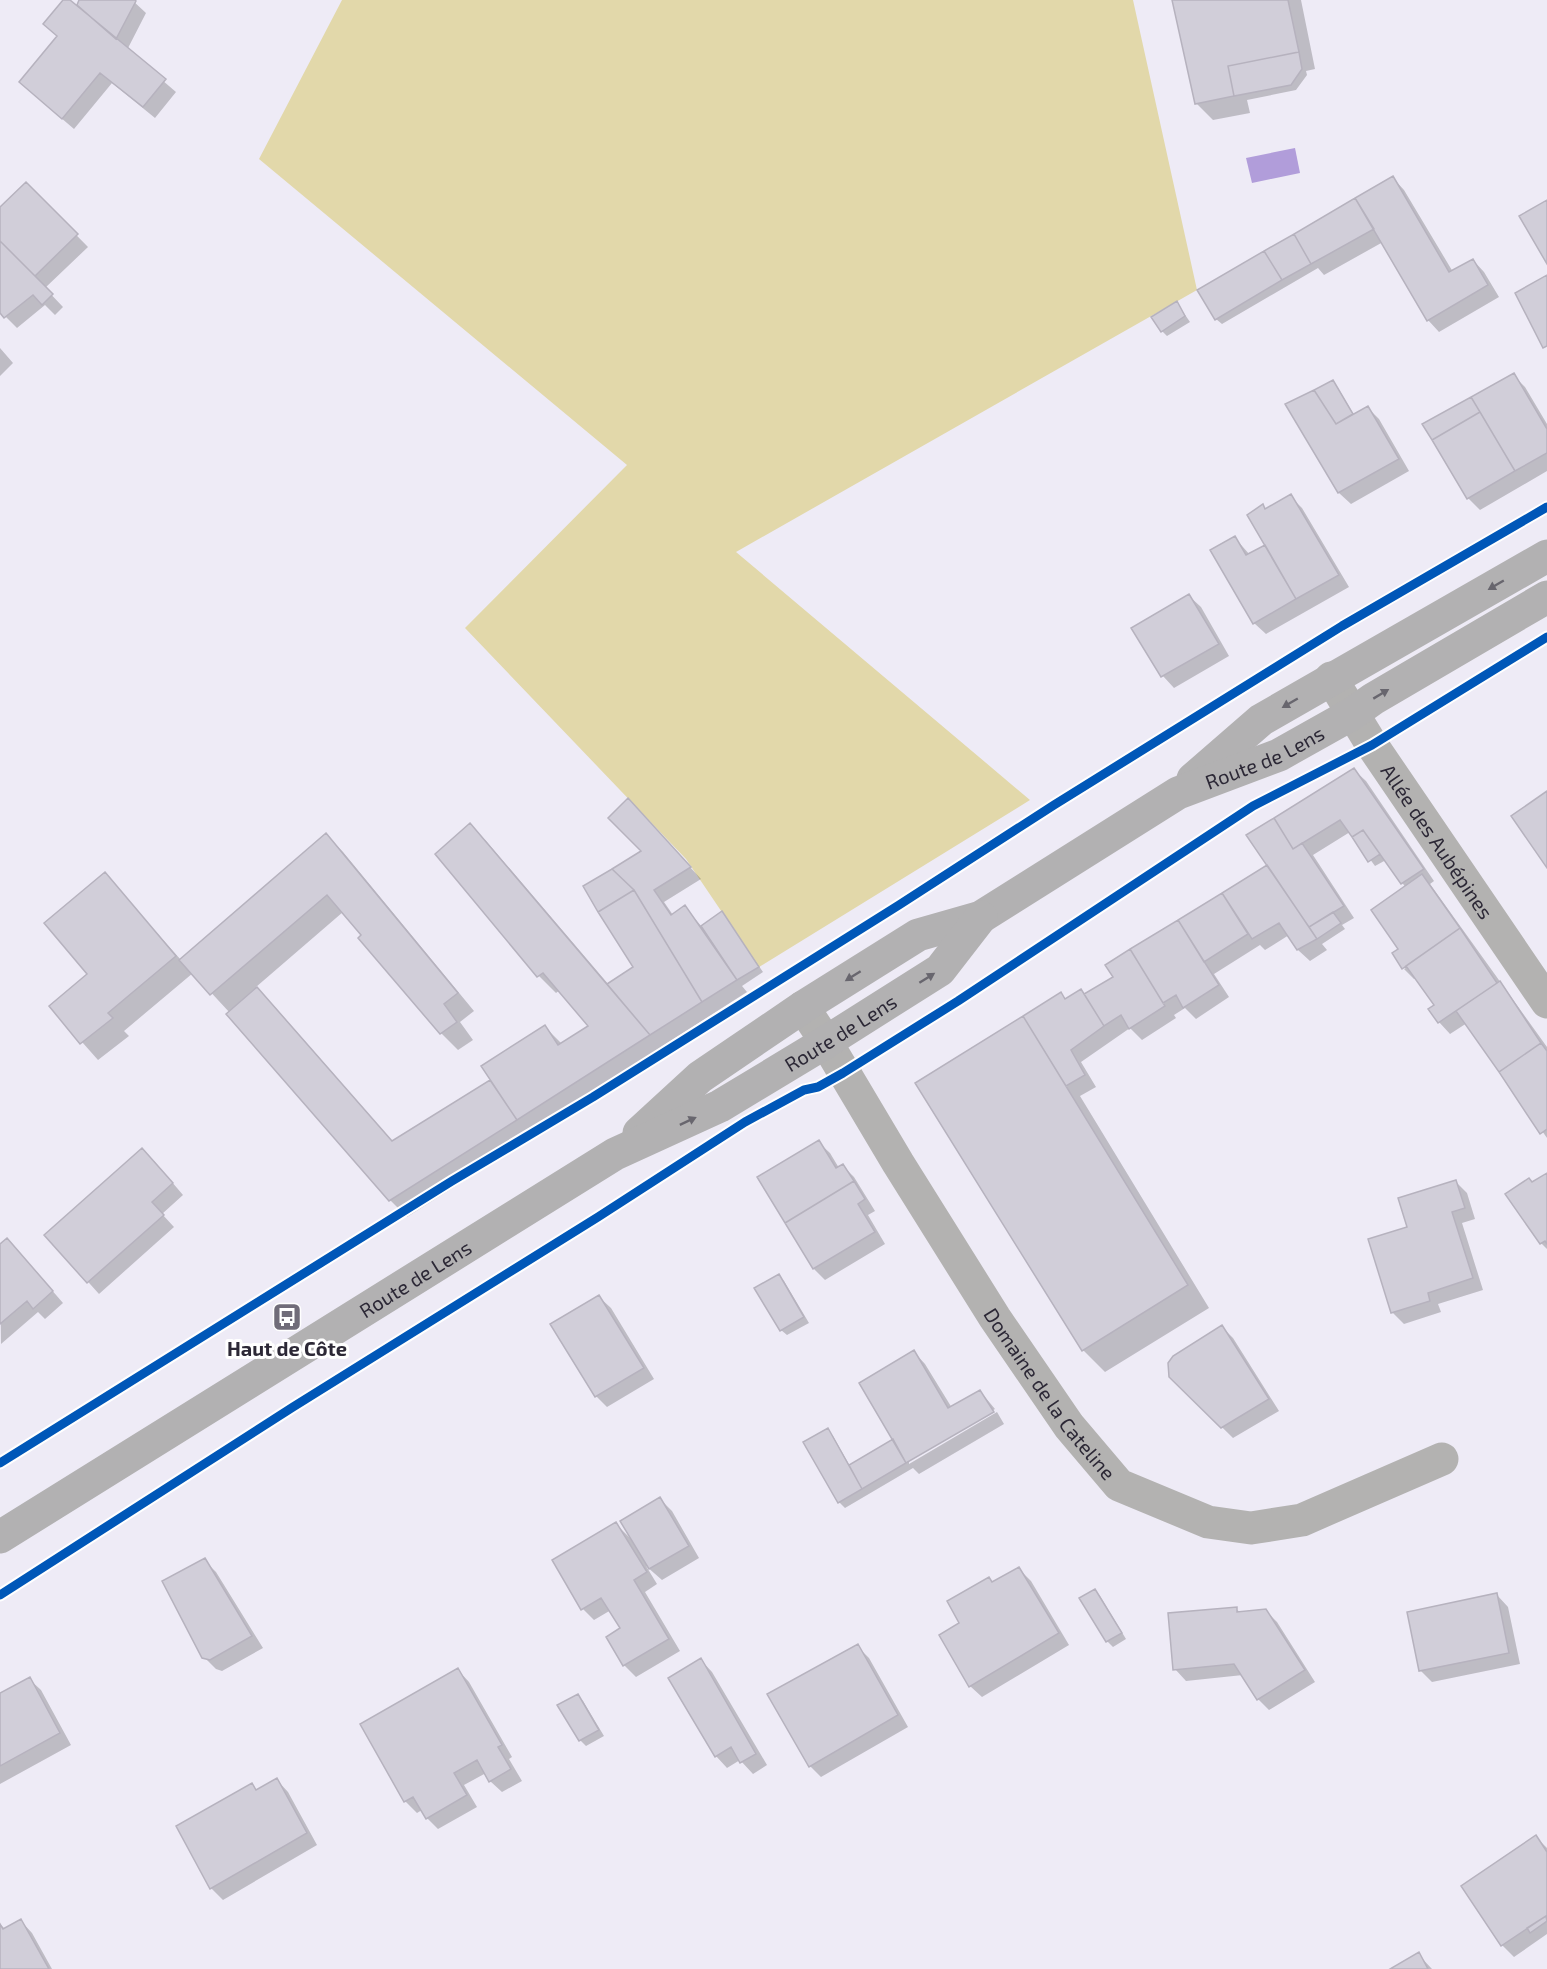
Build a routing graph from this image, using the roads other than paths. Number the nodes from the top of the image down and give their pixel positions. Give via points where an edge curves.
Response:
1 (1547, 556) edge
2 (1547, 597) edge
3 (1331, 678) junction
4 (1352, 714) junction
5 (1178, 792) junction
6 (981, 917) junction
7 (1547, 1002) edge
8 (803, 1007) junction
9 (826, 1042) junction
10 (615, 1154) junction
11 (1442, 1459) dead end
12 (0, 1537) edge

1 -> 3 main road
4 -> 2 main road, Route de Lens
3 - 4 street, Allée des Aubépines
3 -> 5 main road via 1261,720
4 - 5 main road, Route de Lens via 1279,755
4 - 7 street, Allée des Aubépines
5 - 6 main road, Route de Lens
6 -> 8 main road, Route de Lens via 918,935
9 -> 6 main road, Route de Lens via 940,970
8 - 9 street, Domaine de la Cateline
8 - 10 main road, Route de Lens via 700,1077
10 -> 9 main road, Route de Lens via 720,1106
9 - 11 street, Domaine de la Cateline via 995,1318 1069,1426 1119,1485 1208,1522 1251,1528 1302,1520
10 - 12 main road, Route de Lens

